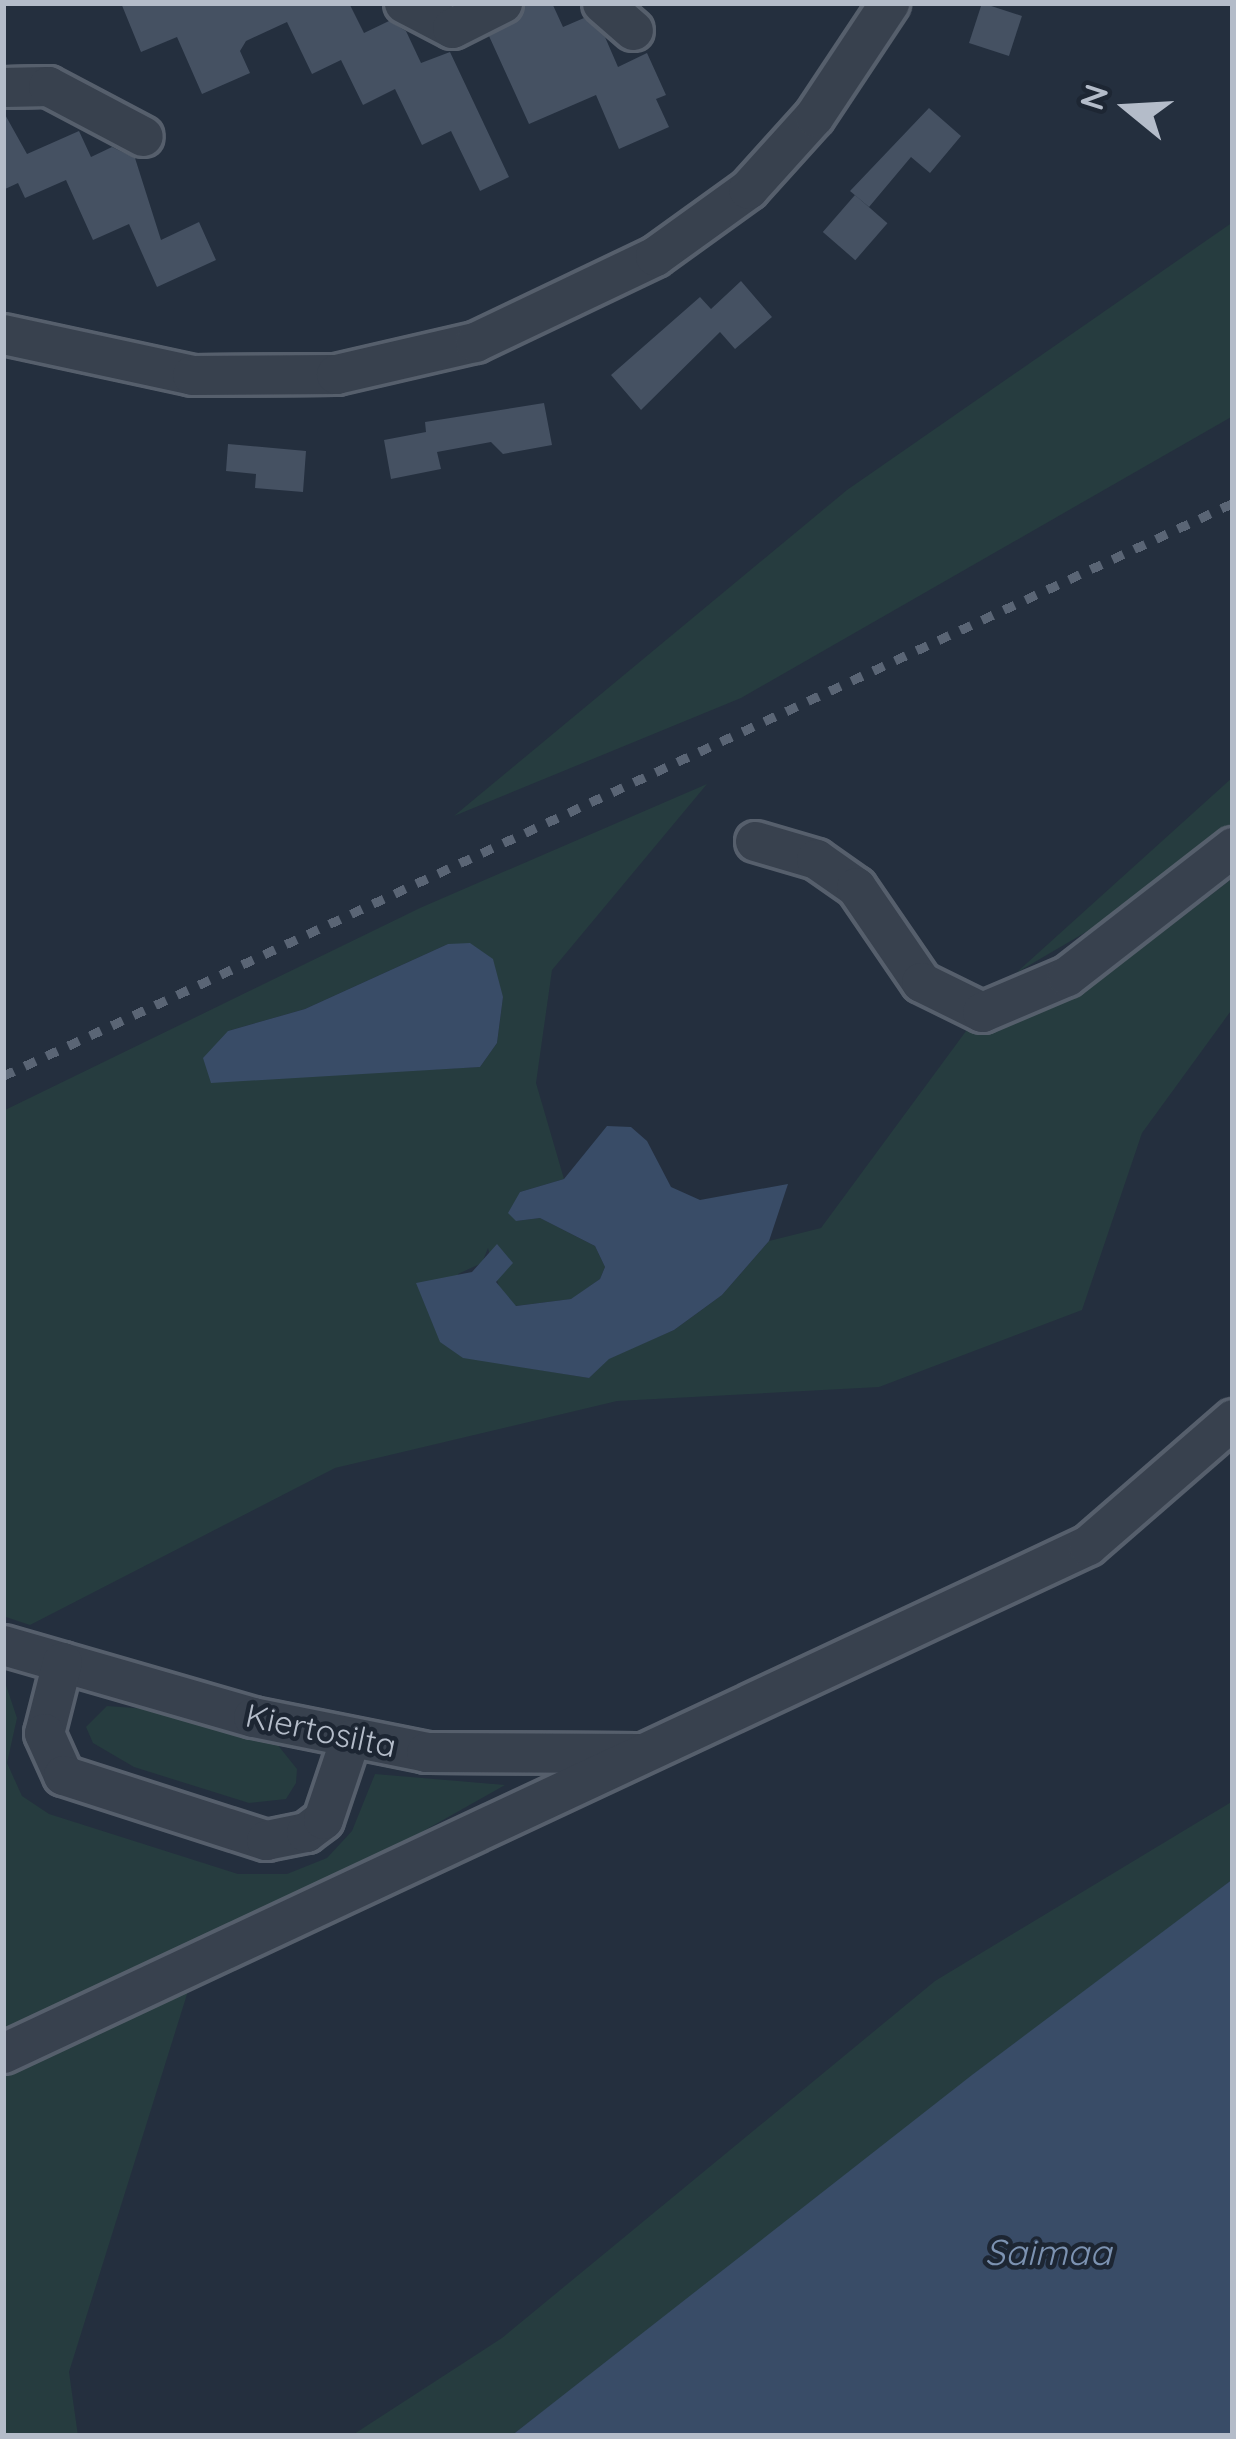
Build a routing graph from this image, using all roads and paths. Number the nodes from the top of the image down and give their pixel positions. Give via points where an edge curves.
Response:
1 (404, 3) edge
2 (502, 3) edge
3 (602, 3) edge
4 (889, 3) edge
5 (633, 31) dead end
6 (3, 87) edge
7 (142, 136) dead end
8 (3, 334) edge
9 (754, 842) dead end
10 (1233, 847) edge
11 (1233, 1419) edge
12 (3, 1645) edge
13 (62, 1662) junction
14 (350, 1739) junction
15 (648, 1753) junction
16 (3, 2053) edge

1 - 2 street via 452,28
3 - 5 street
4 - 8 street via 814,116 748,189 655,256 475,342 336,374 192,375
6 - 7 street via 48,86
9 - 10 street via 816,859 856,887 921,982 982,1012 1067,976
11 - 15 street via 1088,1545
12 - 13 street, Kiertosilta
13 - 14 street, Kiertosilta
13 - 14 street via 44,1733 63,1775 266,1840 306,1832 323,1819
14 - 15 street, Kiertosilta via 426,1752
15 - 16 street

